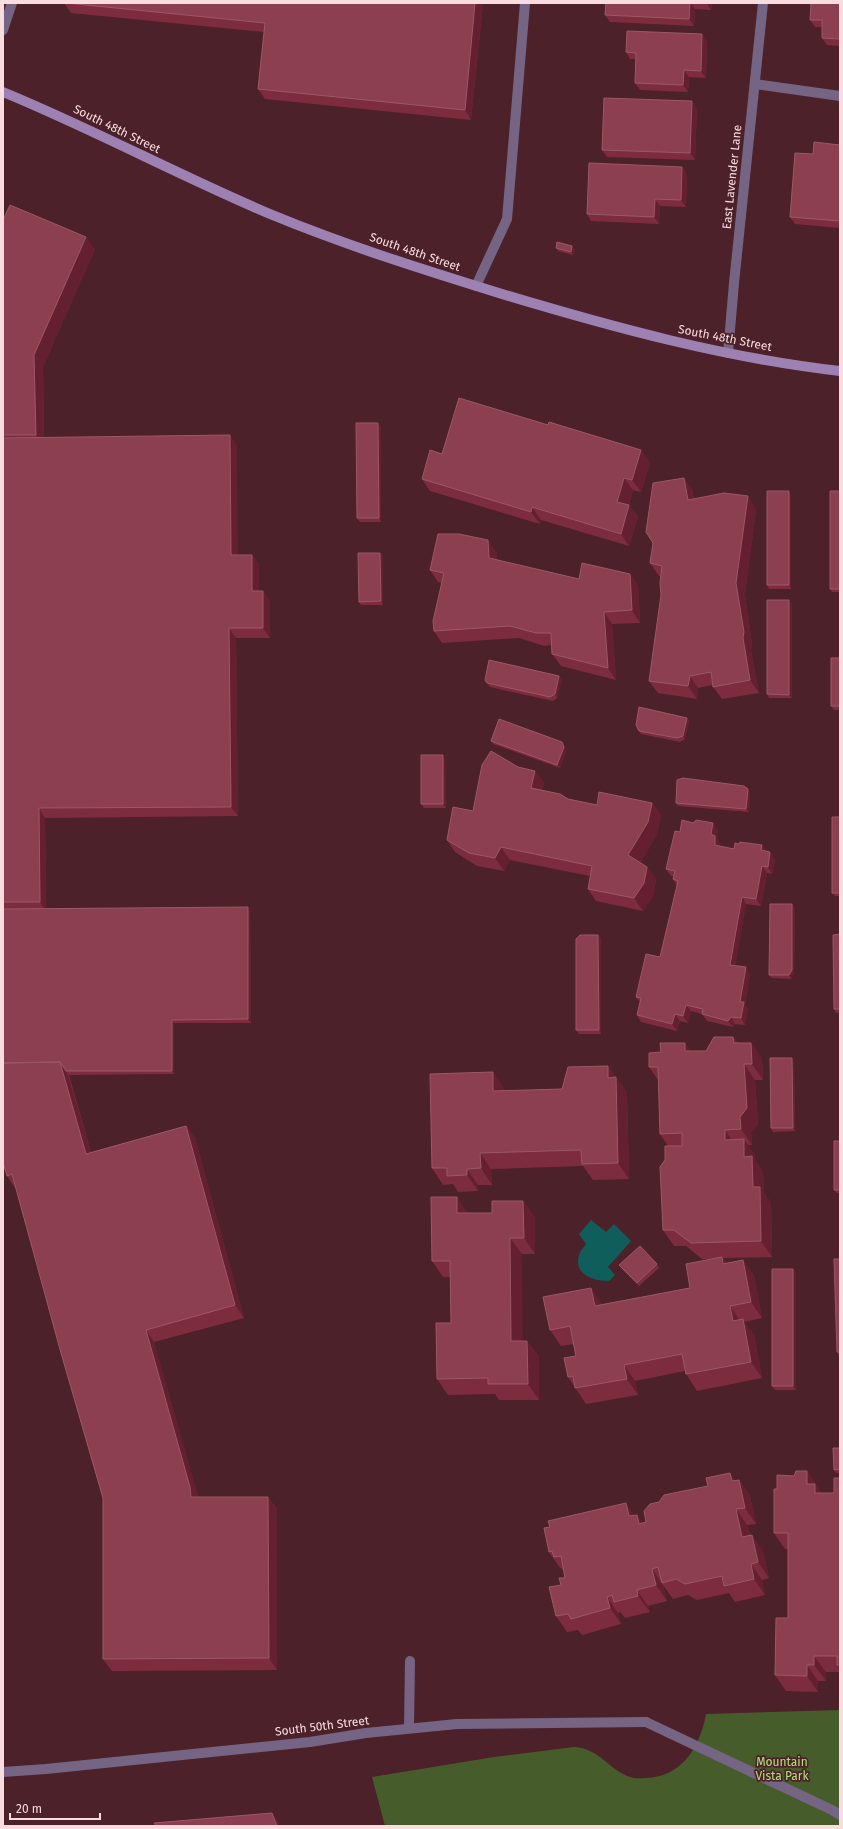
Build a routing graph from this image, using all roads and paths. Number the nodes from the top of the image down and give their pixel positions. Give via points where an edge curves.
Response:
1 (12, 3) edge
2 (525, 3) edge
3 (763, 3) edge
4 (3, 30) edge
5 (755, 84) junction
6 (3, 92) edge
7 (840, 96) edge
8 (476, 286) junction
9 (728, 353) junction
10 (840, 370) edge
11 (410, 1661) dead end
12 (409, 1728) junction
13 (3, 1772) edge
14 (840, 1815) edge

1 - 4 street
2 - 8 street via 506,219
3 - 5 street, East Lavender Lane
5 - 7 street
5 - 9 street, East Lavender Lane
6 - 8 main road, South 48th Street via 59,115 200,183 272,214 330,237
8 - 9 main road, South 48th Street via 611,325
9 - 10 main road, South 48th Street
11 - 12 street
12 - 13 street, South 50th Street via 310,1742
12 - 14 street, South 50th Street via 457,1724 646,1722

